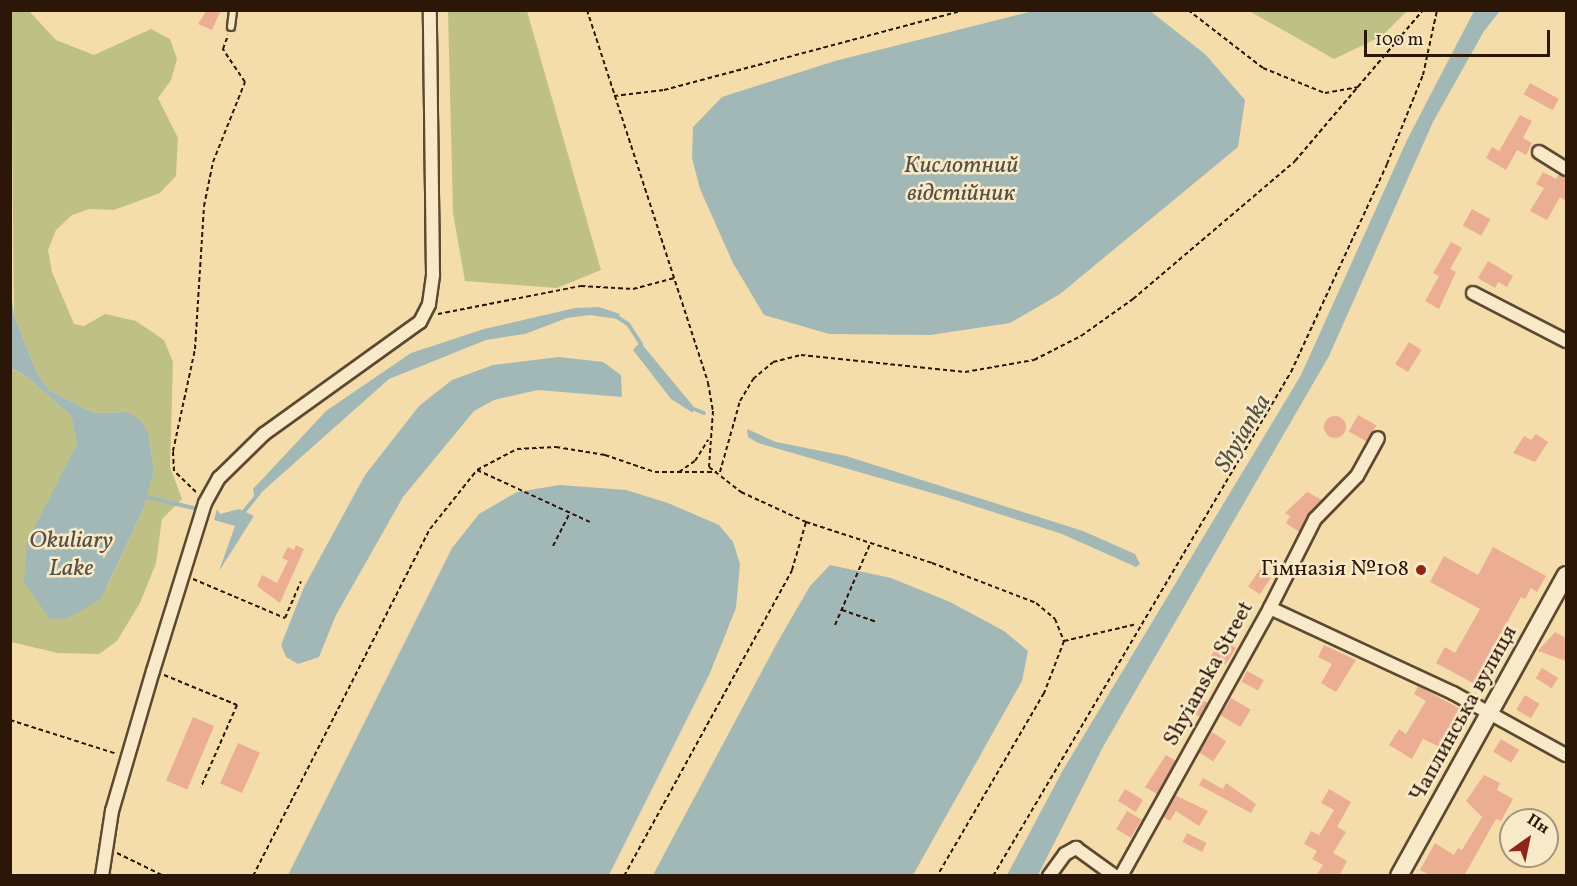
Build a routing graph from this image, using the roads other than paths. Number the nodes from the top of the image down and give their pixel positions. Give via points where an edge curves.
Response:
1 (233, 10) edge
2 (430, 10) edge
3 (231, 27) road end
4 (1539, 152) dead end
5 (1566, 169) edge
6 (1473, 293) dead end
7 (1566, 341) edge
8 (1378, 438) dead end
9 (1566, 575) edge
10 (1270, 608) junction
11 (1490, 713) junction
12 (1566, 755) edge
13 (102, 876) edge
14 (1049, 876) edge
15 (1115, 876) edge
16 (1121, 876) edge
17 (1400, 876) edge

1 - 3 lane
2 - 13 street via 433,274 423,318 234,459 205,503 128,757
4 - 5 street
6 - 7 street
8 - 10 street, Shyianska Street via 1357,476 1315,519
9 - 11 street, Чаплинська вулиця
10 - 11 street
10 - 16 street, Shyianska Street
11 - 12 street
11 - 17 street, Чаплинська вулиця
14 - 15 street via 1065,854 1076,848

